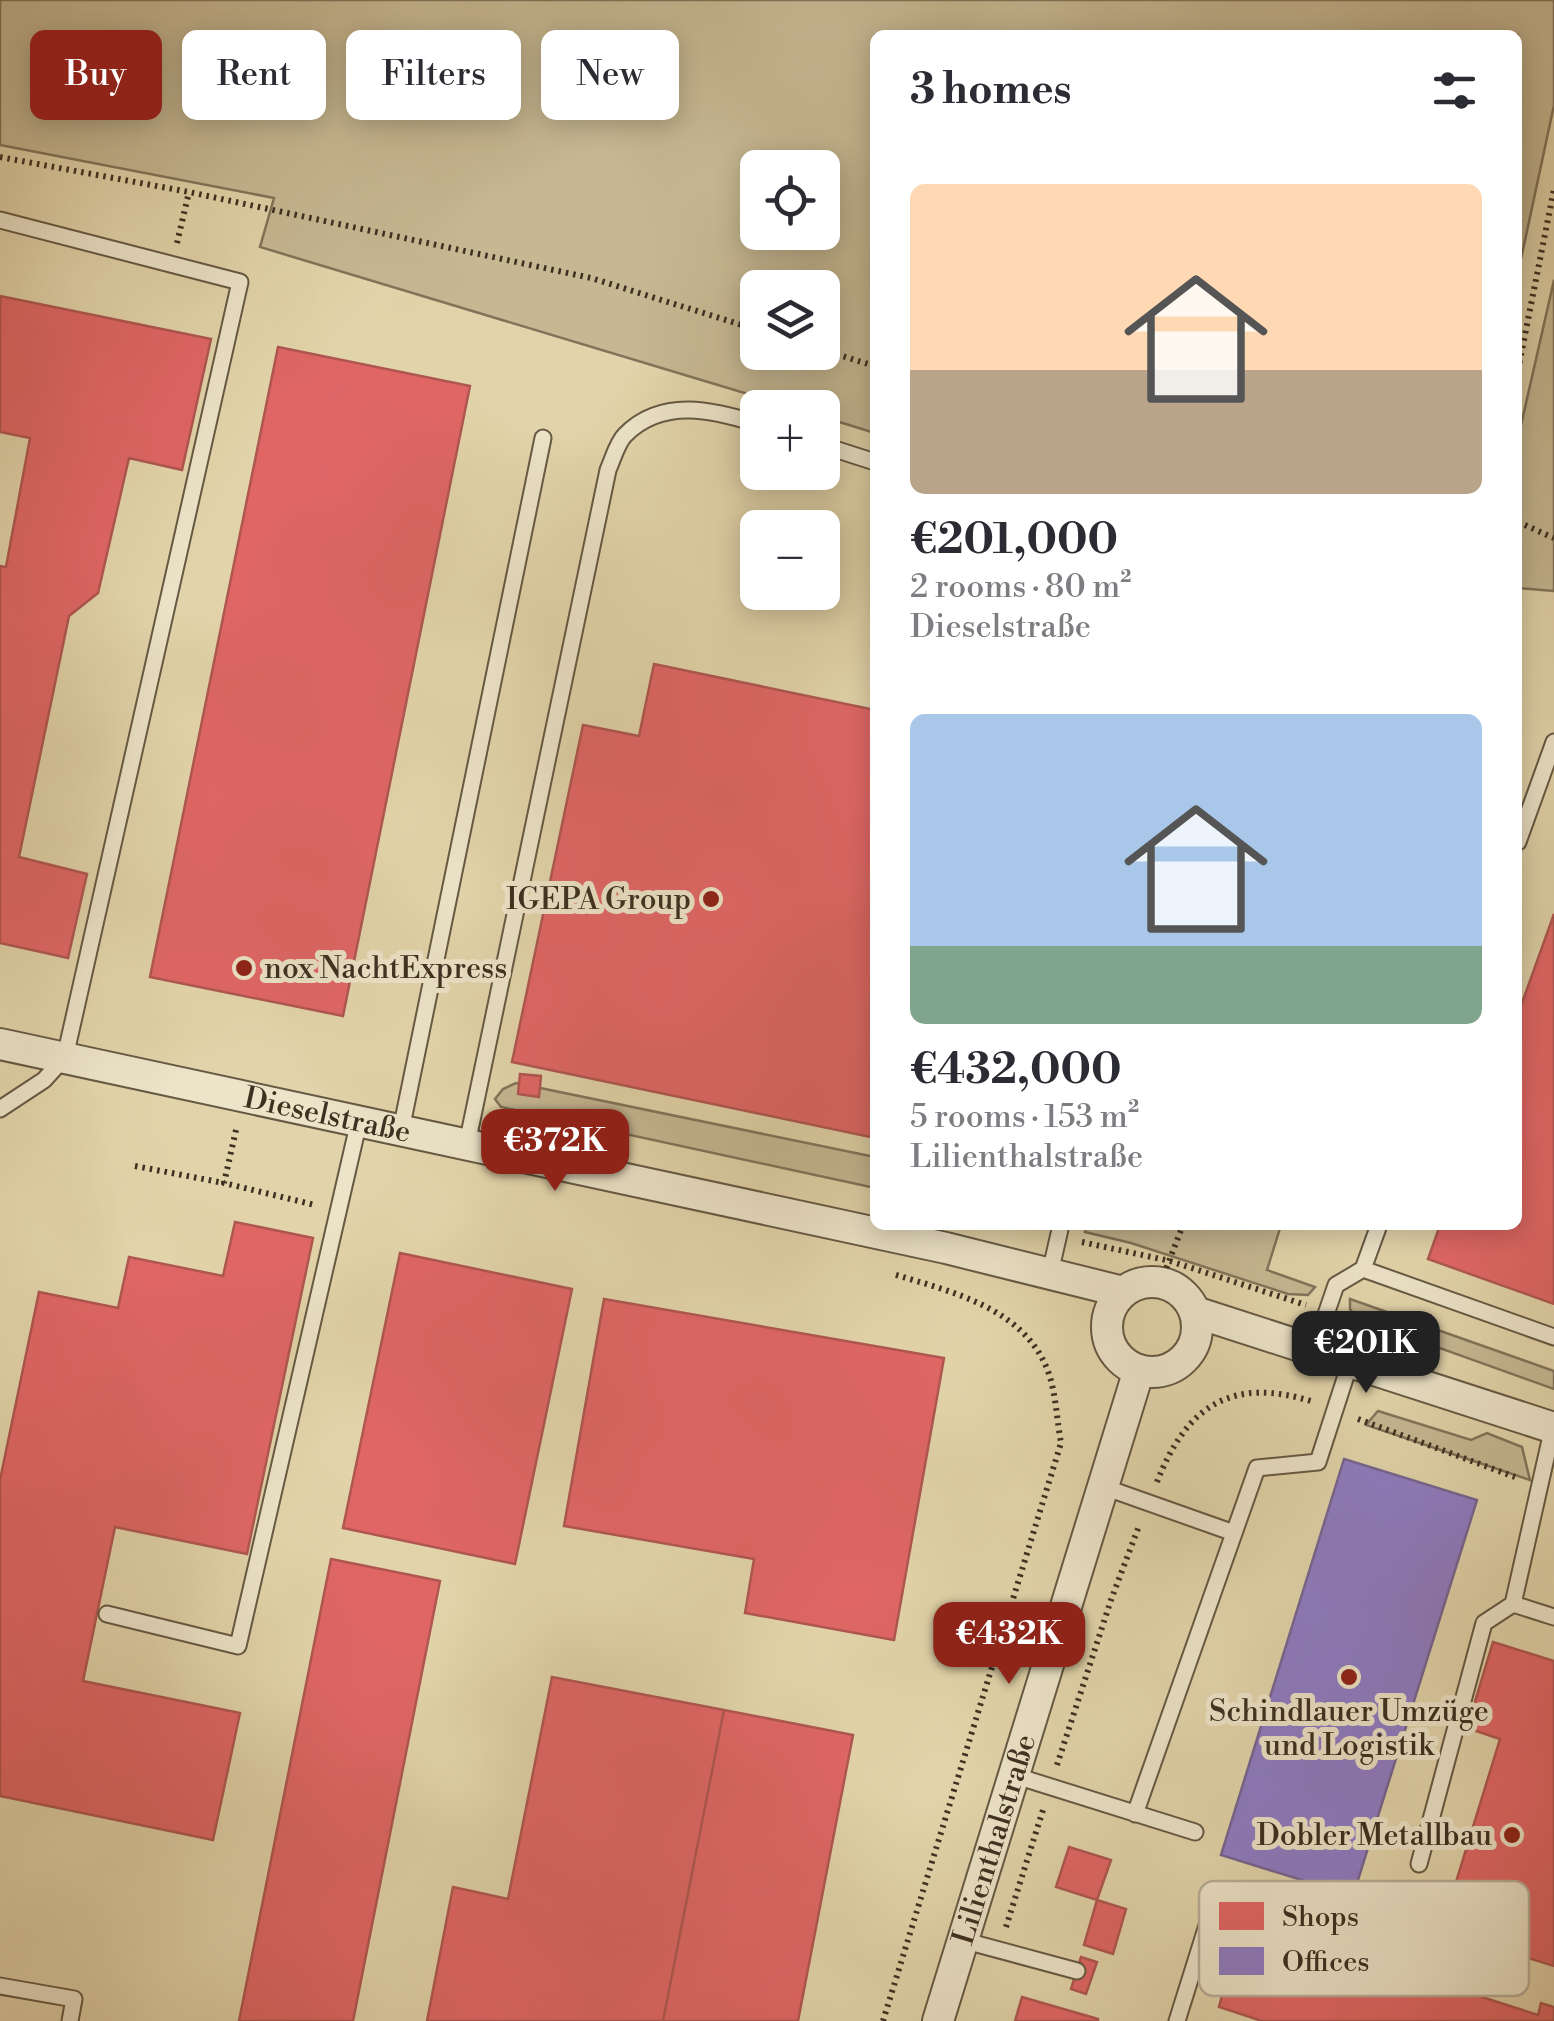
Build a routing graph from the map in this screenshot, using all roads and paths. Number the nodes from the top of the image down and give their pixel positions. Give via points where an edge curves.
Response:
1 (0, 156) edge
2 (1554, 189) edge
3 (189, 192) junction
4 (0, 220) edge
5 (172, 264) junction
6 (740, 324) edge
7 (1522, 350) edge
8 (840, 355) edge
9 (870, 364) edge
10 (740, 420) edge
11 (543, 438) dead end
12 (840, 451) edge
13 (870, 460) edge
14 (1522, 524) edge
15 (1554, 538) edge
16 (1554, 742) edge
17 (1522, 831) edge
18 (0, 1044) edge
19 (65, 1058) junction
20 (0, 1109) edge
21 (358, 1121) junction
22 (218, 1126) dead end
23 (236, 1130) junction
24 (401, 1130) junction
25 (255, 1134) dead end
26 (467, 1144) junction
27 (135, 1166) dead end
28 (224, 1183) junction
29 (316, 1222) dead end
30 (1060, 1230) edge
31 (1181, 1230) edge
32 (1377, 1230) edge
33 (1363, 1269) junction
34 (877, 1270) dead end
35 (1050, 1273) junction
36 (1161, 1282) junction
37 (1123, 1292) junction
38 (1195, 1312) junction
39 (1554, 1337) edge
40 (1314, 1349) junction
41 (1351, 1360) junction
42 (1139, 1370) junction
43 (1554, 1427) edge
44 (1104, 1487) junction
45 (1234, 1533) junction
46 (1513, 1604) junction
47 (107, 1614) dead end
48 (1554, 1617) edge
49 (1013, 1775) junction
50 (1135, 1814) junction
51 (1194, 1832) dead end
52 (1418, 1864) dead end
53 (962, 1940) junction
54 (1199, 1951) edge
55 (1077, 1971) dead end
56 (0, 1986) edge
57 (70, 2021) edge
58 (883, 2021) edge
59 (938, 2021) edge
60 (1177, 2021) edge

1 - 3 path
2 - 7 path
3 - 5 path
3 - 6 path via 591,278
4 - 5 lane
5 - 19 lane via 240,282
8 - 9 path
10 - 26 lane via 690,408 656,415 624,436 608,470
11 - 24 lane
12 - 13 lane
14 - 15 path
16 - 17 lane
18 - 19 street, Dieselstraße
19 - 20 lane
19 - 21 street, Dieselstraße
21 - 24 street, Dieselstraße
21 - 47 lane via 238,1646
22 - 23 path
23 - 25 path
23 - 28 path
24 - 26 street, Dieselstraße
26 - 35 street, Dieselstraße
27 - 28 path
28 - 29 path via 318,1205
30 - 35 lane
31 - 36 path
32 - 33 lane
33 - 39 lane
33 - 40 lane via 1336,1286
34 - 58 path via 1002,1314 1034,1343 1050,1375 1060,1443
35 - 37 street, Dieselstraße
36 - 37 street
36 - 38 street via 1182,1292
37 - 42 street via 1107,1329 1116,1355
38 - 40 street
38 - 42 street via 1196,1340 1180,1363
40 - 41 street
41 - 43 street
41 - 45 lane via 1318,1462 1257,1468
42 - 44 street, Lilienthalstraße
43 - 46 lane
44 - 45 lane
44 - 49 street, Lilienthalstraße
45 - 50 lane
46 - 48 lane
46 - 52 lane via 1484,1624
49 - 50 lane
49 - 53 street, Lilienthalstraße
50 - 51 lane
53 - 55 lane
53 - 59 street, Lilienthalstraße
54 - 60 lane
56 - 57 lane via 74,1999

